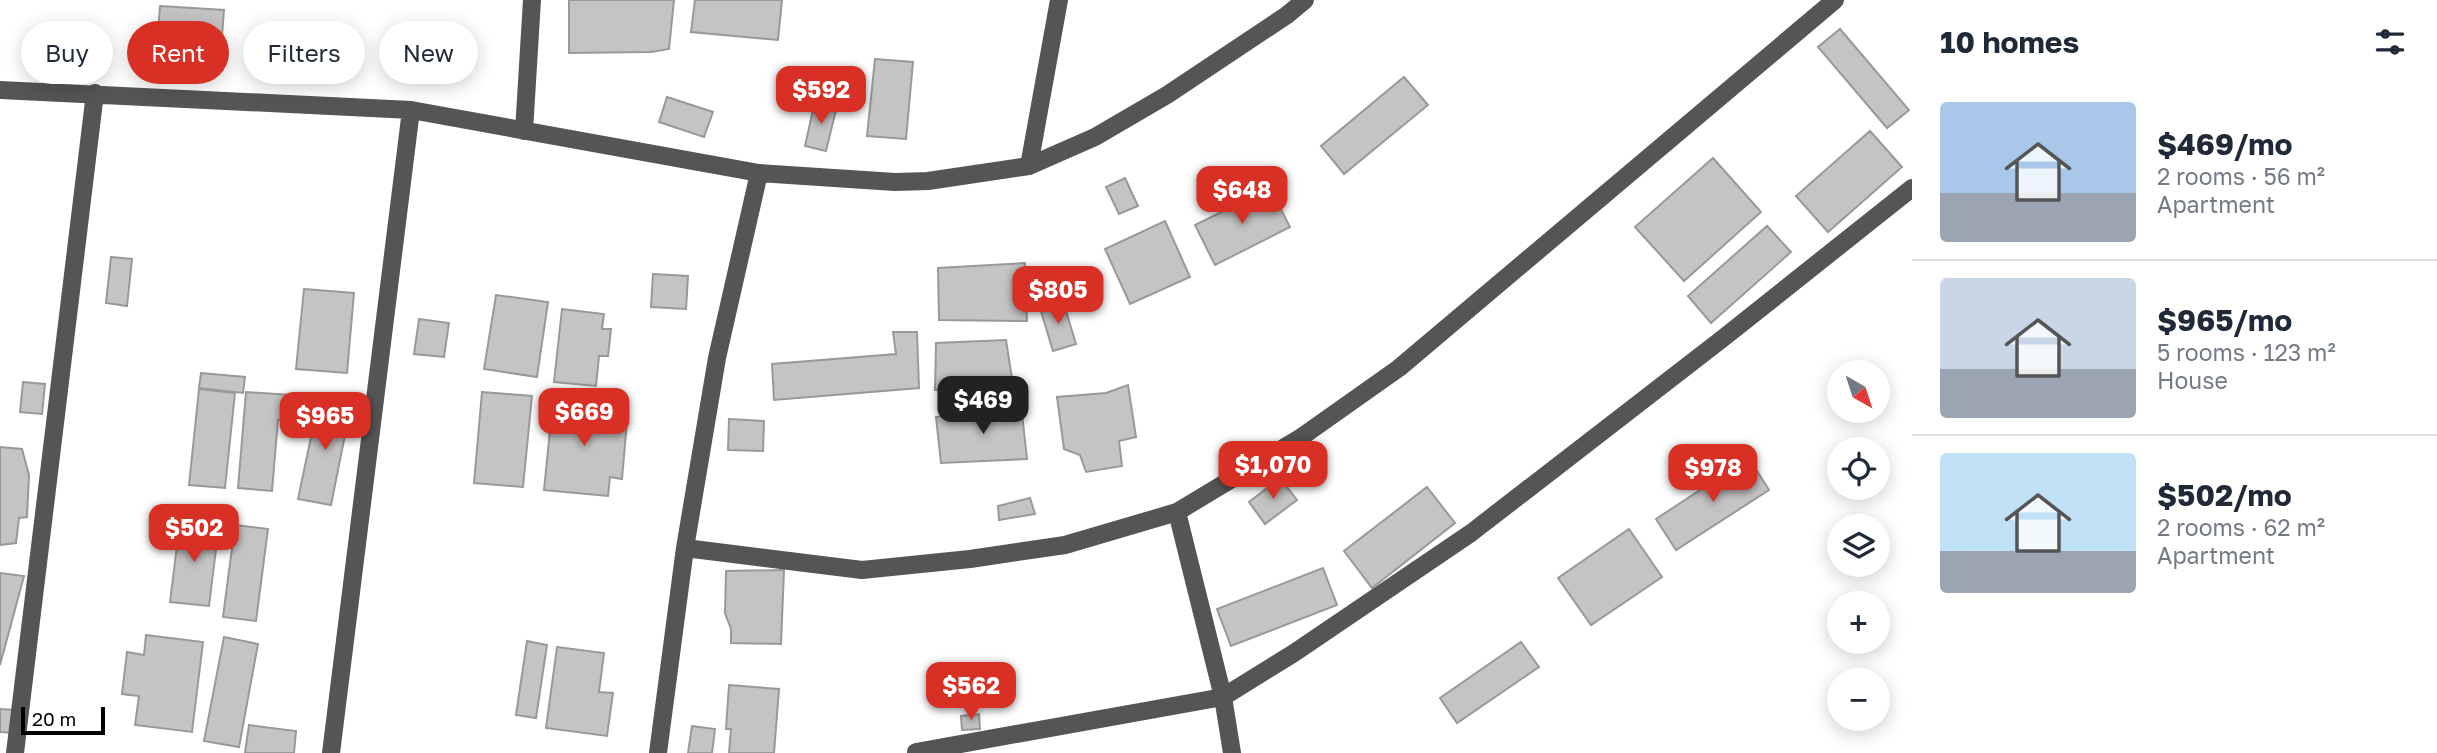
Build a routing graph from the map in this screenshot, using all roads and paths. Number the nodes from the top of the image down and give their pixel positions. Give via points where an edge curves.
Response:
1 (532, 0) edge
2 (1059, 0) edge
3 (1305, 0) edge
4 (1836, 0) edge
5 (0, 90) edge
6 (95, 93) junction
7 (411, 110) junction
8 (524, 131) junction
9 (1029, 166) junction
10 (759, 173) junction
11 (1912, 188) edge
12 (1177, 512) junction
13 (685, 548) junction
14 (1223, 697) junction
15 (916, 752) edge
16 (15, 753) edge
17 (331, 753) edge
18 (658, 753) edge
19 (1232, 753) edge

1 - 8 street
2 - 9 street
3 - 9 street via 1167,95 1095,137
4 - 12 street via 1399,368 1300,438
5 - 6 street
6 - 7 street
6 - 16 street
7 - 8 street
7 - 17 street
8 - 10 street
9 - 10 street via 917,182
10 - 13 street via 717,358
11 - 14 street via 1471,533
12 - 13 street via 1065,545 862,570
12 - 14 street
13 - 18 street
14 - 15 street
14 - 19 street

